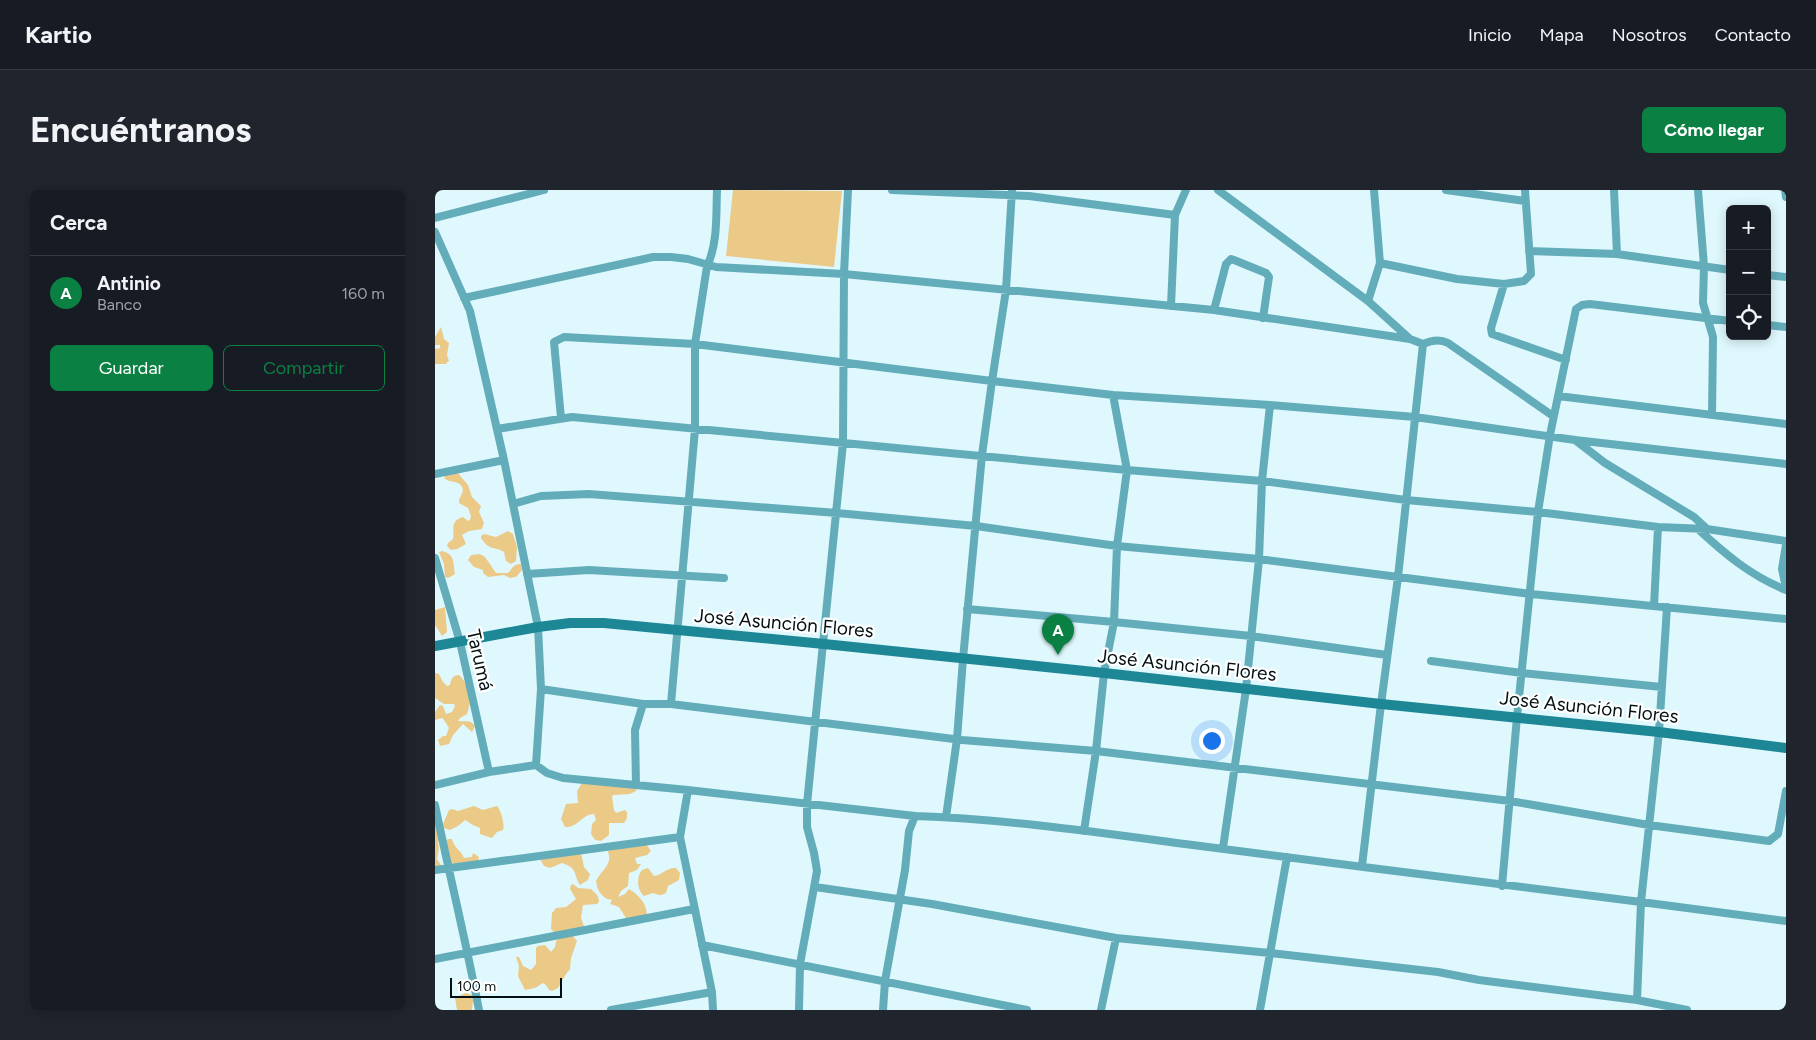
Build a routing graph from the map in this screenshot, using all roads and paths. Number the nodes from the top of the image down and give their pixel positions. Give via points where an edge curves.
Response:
1 (544, 190) edge
2 (717, 190) edge
3 (848, 190) edge
4 (892, 190) edge
5 (1186, 190) edge
6 (1218, 190) edge
7 (1374, 190) edge
8 (1445, 190) edge
9 (1525, 190) edge
10 (1614, 190) edge
11 (1698, 190) edge
12 (1785, 190) edge
13 (1012, 193) edge
14 (1786, 197) edge
15 (1525, 201) junction
16 (1175, 215) junction
17 (435, 218) edge
18 (435, 232) edge
19 (1529, 251) junction
20 (1617, 254) junction
21 (1380, 263) junction
22 (707, 266) junction
23 (1704, 266) junction
24 (1726, 269) edge
25 (844, 274) junction
26 (1771, 275) edge
27 (1786, 277) edge
28 (1504, 284) junction
29 (1006, 290) junction
30 (464, 298) junction
31 (1368, 301) junction
32 (1171, 306) junction
33 (1214, 310) junction
34 (1263, 318) junction
35 (1708, 319) junction
36 (1726, 321) edge
37 (1771, 325) edge
38 (1786, 327) edge
39 (1410, 339) junction
40 (695, 344) junction
41 (1423, 344) junction
42 (1566, 360) junction
43 (843, 364) junction
44 (992, 382) junction
45 (1113, 395) junction
46 (1558, 396) junction
47 (1271, 405) junction
48 (1712, 415) junction
49 (1415, 416) junction
50 (1553, 416) junction
51 (561, 418) junction
52 (1786, 424) edge
53 (497, 429) junction
54 (695, 429) junction
55 (1550, 436) junction
56 (1575, 440) junction
57 (843, 443) junction
58 (982, 455) junction
59 (504, 460) junction
60 (1786, 464) edge
61 (1127, 470) junction
62 (435, 474) edge
63 (1262, 481) junction
64 (1406, 500) junction
65 (689, 501) junction
66 (513, 504) junction
67 (1539, 512) junction
68 (837, 513) junction
69 (976, 526) junction
70 (1658, 526) junction
71 (1697, 529) junction
72 (1707, 529) junction
73 (1786, 541) edge
74 (1786, 545) edge
75 (1117, 546) junction
76 (435, 559) edge
77 (1259, 559) junction
78 (527, 574) junction
79 (683, 574) junction
80 (1398, 577) junction
81 (724, 578) dead end
82 (1786, 589) edge
83 (1531, 594) junction
84 (1654, 606) junction
85 (1667, 608) junction
86 (967, 609) junction
87 (1786, 620) edge
88 (1114, 622) junction
89 (538, 627) junction
90 (678, 631) junction
91 (1251, 636) junction
92 (460, 642) junction
93 (824, 644) junction
94 (435, 646) edge
95 (1387, 655) junction
96 (963, 659) junction
97 (1431, 661) dead end
98 (1104, 673) junction
99 (1522, 673) junction
100 (1662, 687) junction
101 (541, 689) junction
102 (1246, 689) junction
103 (643, 704) junction
104 (671, 704) junction
105 (1381, 704) junction
106 (1517, 717) junction
107 (816, 723) junction
108 (1659, 732) junction
109 (957, 739) junction
110 (1786, 748) edge
111 (1096, 751) junction
112 (537, 765) junction
113 (1235, 768) junction
114 (489, 772) junction
115 (435, 785) edge
116 (636, 785) junction
117 (1371, 785) junction
118 (688, 790) junction
119 (1786, 791) edge
120 (1510, 801) junction
121 (807, 804) junction
122 (435, 805) edge
123 (915, 816) junction
124 (946, 817) junction
125 (1649, 825) junction
126 (1084, 831) junction
127 (680, 838) junction
128 (1223, 848) junction
129 (1287, 857) junction
130 (1362, 866) junction
131 (447, 868) junction
132 (435, 870) edge
133 (1502, 886) junction
134 (815, 887) junction
135 (900, 900) junction
136 (1641, 902) junction
137 (694, 909) junction
138 (1786, 921) edge
139 (1115, 938) junction
140 (703, 945) junction
141 (1270, 953) junction
142 (468, 954) junction
143 (435, 959) edge
144 (800, 964) junction
145 (885, 981) junction
146 (712, 992) junction
147 (1637, 1000) junction
148 (479, 1010) edge
149 (611, 1010) edge
150 (713, 1010) edge
151 (799, 1010) edge
152 (883, 1010) edge
153 (1027, 1010) edge
154 (1101, 1010) edge
155 (1261, 1010) edge
156 (1687, 1010) edge

1 - 17 street
2 - 22 street via 714,244
3 - 25 street
4 - 13 street
5 - 16 street
6 - 31 street
7 - 21 street
8 - 15 street
9 - 15 street
10 - 20 street
11 - 23 street
12 - 14 street
13 - 16 street
13 - 29 street
15 - 19 street
16 - 32 street
18 - 30 street
19 - 20 street
19 - 28 street via 1531,274 1520,282
20 - 23 street
21 - 28 street via 1457,279
21 - 31 street
22 - 25 street
22 - 30 street via 687,259 653,257
22 - 40 street
23 - 24 street
23 - 35 street via 1703,303
25 - 29 street
25 - 43 street
26 - 27 street
28 - 42 street via 1491,328 1493,334
29 - 32 street
29 - 44 street
30 - 53 street via 470,311
31 - 39 street
32 - 33 street
33 - 34 street
33 - 34 street via 1226,264 1231,259 1269,277
34 - 39 street
35 - 36 street
35 - 42 street via 1582,305 1576,309
35 - 48 street via 1713,337
37 - 38 street
39 - 41 street
40 - 43 street
40 - 51 street via 558,338 553,342
40 - 54 street
41 - 49 street
41 - 50 street via 1442,340 1448,343
42 - 46 street
43 - 44 street
43 - 57 street
44 - 45 street
44 - 58 street
45 - 47 street
45 - 61 street
46 - 48 street
46 - 50 street
47 - 49 street
47 - 63 street
48 - 52 street
49 - 55 street
49 - 64 street
50 - 55 street
51 - 53 street
51 - 54 street
53 - 59 street
54 - 57 street
54 - 65 street
55 - 56 street
55 - 67 street
56 - 60 street
56 - 72 street via 1605,463 1695,516
57 - 58 street
57 - 68 street
58 - 61 street
58 - 69 street
59 - 62 street
59 - 66 street
61 - 63 street
61 - 75 street
63 - 64 street
63 - 77 street
64 - 67 street
64 - 80 street
65 - 66 street via 589,494 541,496
65 - 68 street
65 - 79 street
66 - 78 street
67 - 70 street
67 - 83 street
68 - 69 street
68 - 93 street
69 - 75 street
69 - 86 street
70 - 71 street
70 - 84 street
71 - 72 street
71 - 82 street via 1743,567 1767,583
72 - 73 street
74 - 82 street via 1782,569
75 - 77 street
75 - 88 street
76 - 92 street, Tarumá
77 - 80 street
77 - 91 street
78 - 79 street via 589,570
78 - 89 street
79 - 81 street
79 - 90 street
80 - 83 street
80 - 95 street
83 - 84 street
83 - 99 street
84 - 85 street
85 - 87 street
85 - 100 street
86 - 88 street
86 - 96 street
88 - 91 street
88 - 98 street
89 - 90 street, José Asunción Flores via 604,623
89 - 92 street, José Asunción Flores
89 - 101 street
90 - 93 street, José Asunción Flores
90 - 104 street
91 - 95 street
91 - 102 street
92 - 94 street, José Asunción Flores
92 - 114 street, Tarumá
93 - 96 street, José Asunción Flores
93 - 107 street
95 - 105 street
96 - 98 street, José Asunción Flores
96 - 109 street
97 - 99 street
98 - 102 street, José Asunción Flores
98 - 111 street
99 - 100 street
99 - 106 street
100 - 108 street
101 - 103 street
101 - 112 street
102 - 105 street, José Asunción Flores
102 - 113 street
103 - 104 street
103 - 116 street via 635,730
104 - 107 street
105 - 106 street, José Asunción Flores
105 - 117 street
106 - 108 street, José Asunción Flores
106 - 120 street
107 - 109 street
107 - 121 street
108 - 110 street, José Asunción Flores
108 - 125 street
109 - 111 street
109 - 124 street
111 - 113 street
111 - 126 street
112 - 114 street
112 - 116 street via 547,773 563,778
113 - 117 street
113 - 128 street
114 - 115 street
116 - 118 street
117 - 120 street
117 - 130 street
118 - 121 street
118 - 127 street
119 - 125 street via 1778,834 1769,841
120 - 125 street
120 - 133 street
121 - 123 street
121 - 134 street via 807,827 817,872
122 - 131 street
123 - 124 street
123 - 135 street via 909,831
124 - 126 street
125 - 136 street
126 - 128 street
127 - 131 street
127 - 137 street
128 - 129 street
129 - 130 street
129 - 141 street
130 - 133 street
131 - 132 street
131 - 142 street
133 - 136 street
134 - 135 street
134 - 144 street
135 - 139 street
135 - 145 street
136 - 138 street
136 - 147 street
137 - 140 street
137 - 142 street
139 - 141 street
139 - 154 street
140 - 144 street
140 - 146 street
141 - 147 street
141 - 155 street
142 - 143 street
142 - 148 street
144 - 145 street
144 - 151 street
145 - 152 street
145 - 153 street
146 - 149 street
146 - 150 street
147 - 156 street

